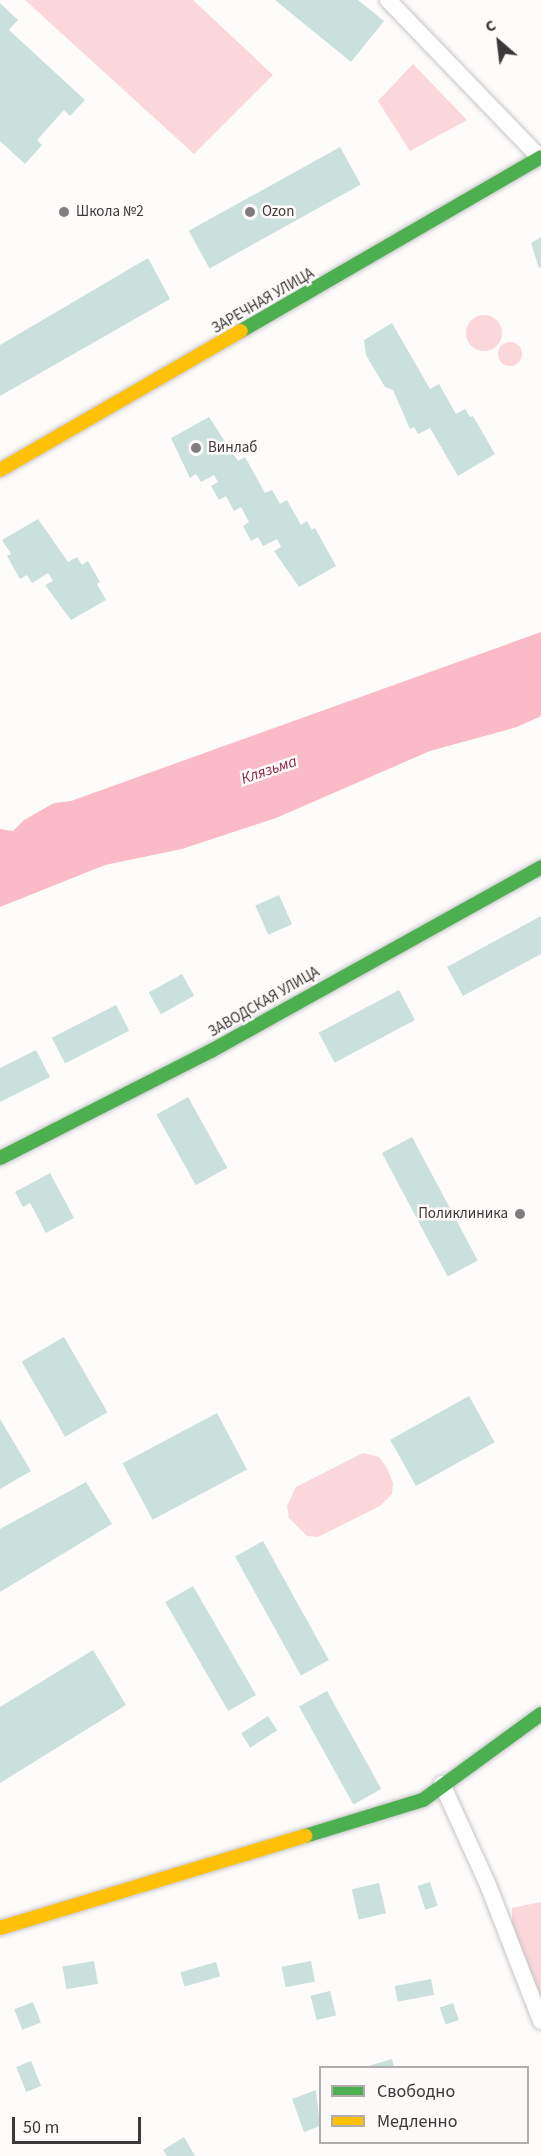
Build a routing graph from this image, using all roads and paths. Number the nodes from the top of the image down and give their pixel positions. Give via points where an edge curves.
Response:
1 (388, 0) edge
2 (541, 158) edge
3 (0, 470) edge
4 (541, 867) edge
5 (0, 1158) edge
6 (541, 1714) edge
7 (442, 1784) junction
8 (0, 1928) edge
9 (541, 2021) edge

1 - 2 street
2 - 3 street, ЗАРЕЧНАЯ УЛИЦА
4 - 5 street, ЗАВОДСКАЯ УЛИЦА via 211,1051
6 - 7 street
7 - 8 street via 423,1800
7 - 9 street via 488,1885

